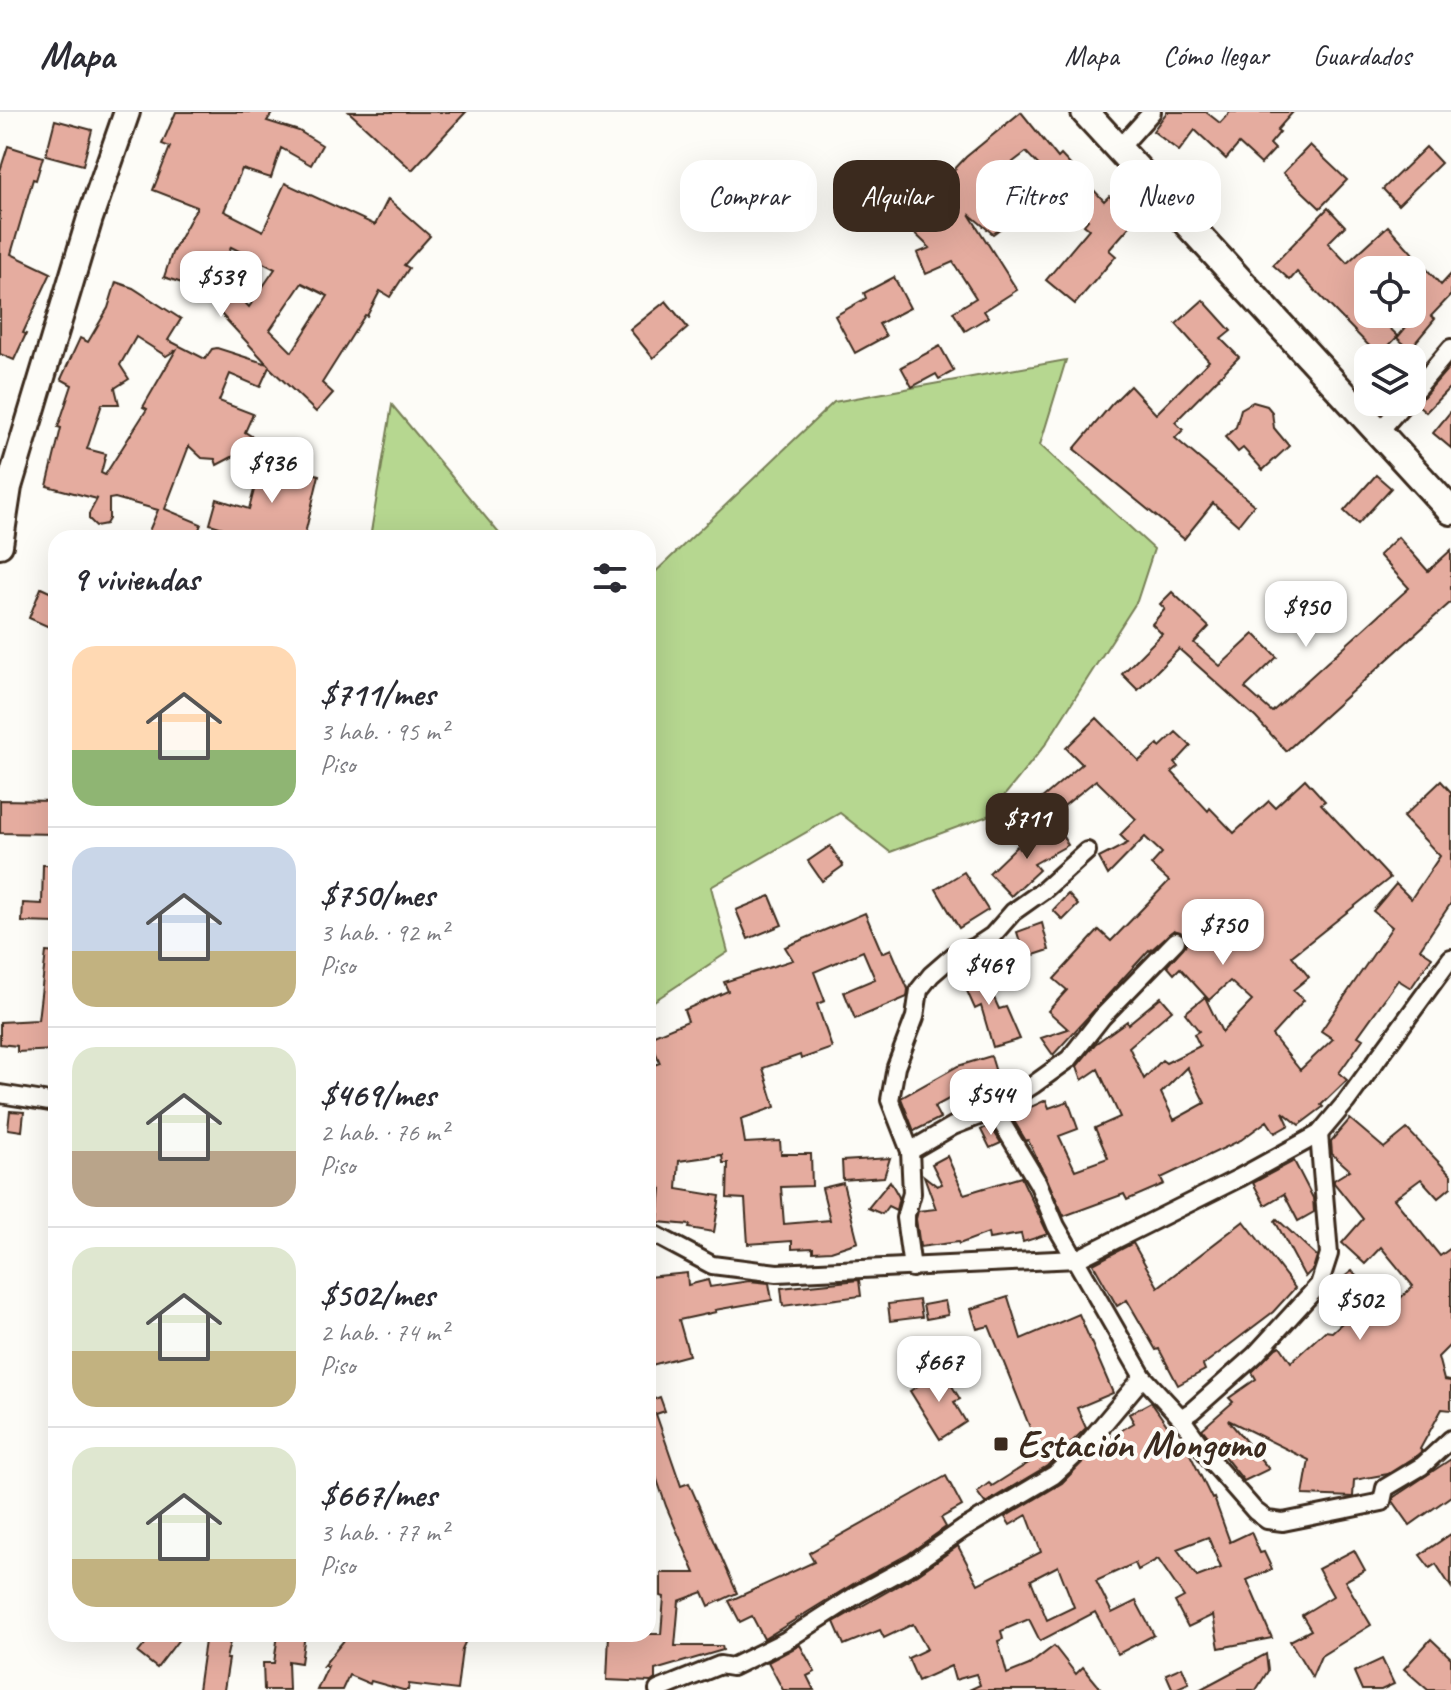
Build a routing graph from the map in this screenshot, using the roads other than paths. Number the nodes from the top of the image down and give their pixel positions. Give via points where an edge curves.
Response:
1 (127, 112) edge
2 (1085, 112) edge
3 (1152, 112) edge
4 (1118, 150) junction
5 (1451, 348) edge
6 (1426, 377) edge
7 (1393, 416) edge
8 (1378, 433) junction
9 (1451, 511) edge
10 (0, 545) edge
11 (1087, 851) dead end
12 (1176, 941) dead end
13 (1451, 958) edge
14 (0, 1094) edge
15 (48, 1102) edge
16 (994, 1110) junction
17 (1319, 1134) junction
18 (910, 1151) junction
19 (656, 1235) edge
20 (1077, 1259) junction
21 (912, 1268) junction
22 (1143, 1377) junction
23 (1181, 1418) junction
24 (1451, 1439) edge
25 (658, 1690) edge

1 - 10 street via 9,487
2 - 4 main road
3 - 4 street
4 - 8 main road
5 - 6 street
7 - 8 street
8 - 9 main road
11 - 18 street via 992,936 954,955 919,990 890,1100
12 - 16 street via 1069,1059
13 - 17 street
14 - 15 street
16 - 18 street
16 - 20 street
17 - 20 street
17 - 23 street via 1329,1254 1319,1285 1255,1355
18 - 21 street via 912,1193 905,1218
19 - 21 street via 712,1265 777,1273
20 - 21 street
20 - 22 street
22 - 23 street
22 - 25 street via 1054,1475 785,1641 732,1667 720,1665
23 - 24 street via 1255,1511 1283,1522 1382,1502 1385,1488 1422,1466

